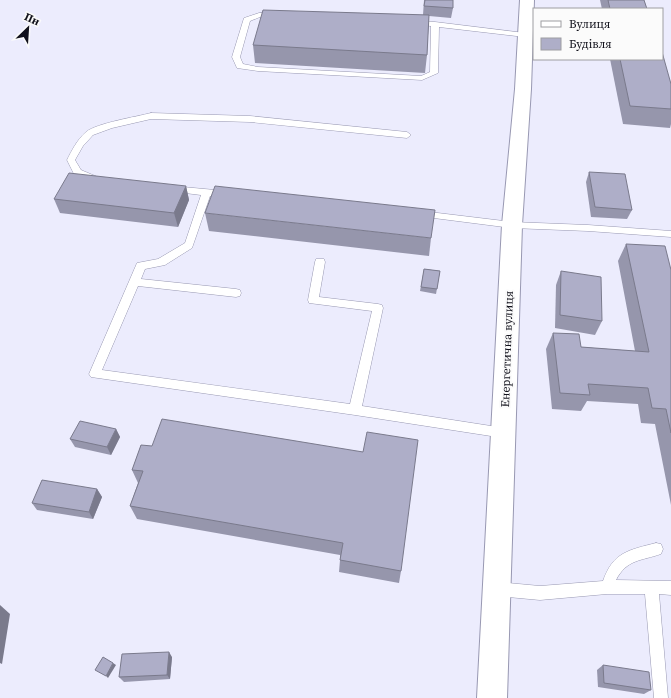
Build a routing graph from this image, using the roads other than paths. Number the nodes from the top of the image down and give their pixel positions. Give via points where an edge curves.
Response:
1 (527, 0) edge
2 (283, 14) edge
3 (407, 22) edge
4 (435, 24) junction
5 (525, 35) junction
6 (407, 135) dead end
7 (103, 182) edge
8 (162, 188) edge
9 (207, 192) junction
10 (238, 195) edge
11 (414, 213) edge
12 (512, 225) junction
13 (671, 234) edge
14 (320, 262) dead end
15 (134, 282) junction
16 (236, 293) dead end
17 (355, 410) junction
18 (504, 433) junction
19 (656, 549) dead end
20 (607, 587) junction
21 (652, 587) junction
22 (671, 588) edge
23 (496, 589) junction
24 (492, 698) edge
25 (662, 698) edge

1 - 5 street, Енергетична вулиця
2 - 4 lane via 259,14 247,20 236,57 240,66 422,78 434,73
3 - 4 lane
4 - 5 lane
5 - 12 street, Енергетична вулиця
6 - 7 lane via 250,119 151,116 90,133 79,145 71,160 76,172
8 - 9 lane
9 - 10 lane
9 - 15 lane via 189,245 160,262 140,266
11 - 12 lane
12 - 13 lane
12 - 18 street, Енергетична вулиця
14 - 17 lane via 313,300 378,308
15 - 16 lane
15 - 17 lane via 95,374
17 - 18 lane
18 - 23 street, Енергетична вулиця
19 - 20 lane via 625,557 612,572
20 - 21 lane
20 - 23 lane via 540,593
21 - 22 lane
21 - 25 lane
23 - 24 street, Енергетична вулиця

